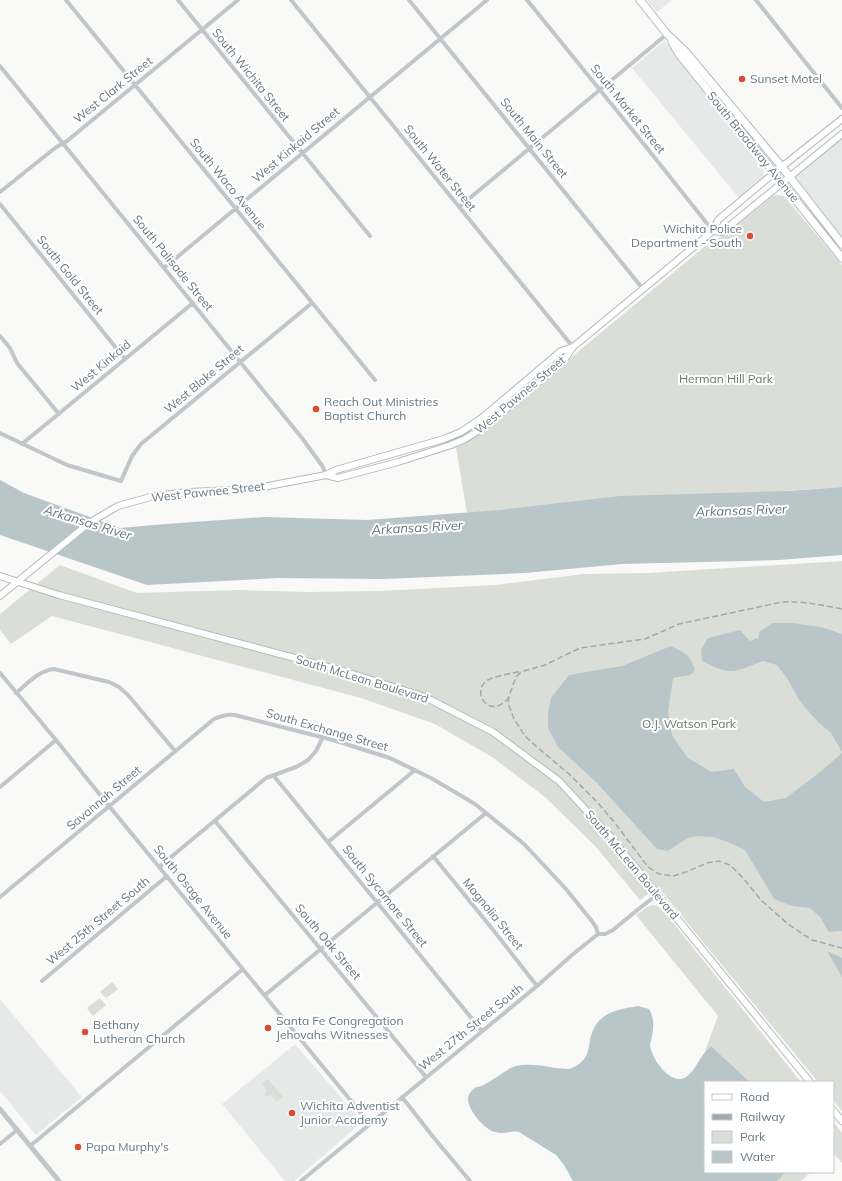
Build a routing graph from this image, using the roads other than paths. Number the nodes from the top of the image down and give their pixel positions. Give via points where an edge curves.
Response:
1 (66, 0) edge
2 (178, 0) edge
3 (238, 0) edge
4 (291, 0) edge
5 (409, 0) edge
6 (487, 0) edge
7 (527, 0) edge
8 (640, 0) edge
9 (756, 0) edge
10 (202, 30) junction
11 (667, 34) junction
12 (440, 39) junction
13 (0, 66) edge
14 (135, 85) junction
15 (600, 90) junction
16 (370, 97) junction
17 (842, 108) edge
18 (842, 119) edge
19 (842, 134) edge
20 (63, 143) junction
21 (529, 148) junction
22 (302, 153) junction
23 (782, 167) junction
24 (774, 173) junction
25 (790, 177) junction
26 (782, 183) junction
27 (0, 192) edge
28 (0, 204) edge
29 (459, 207) junction
30 (235, 209) junction
31 (713, 231) junction
32 (370, 236) dead end
33 (842, 244) edge
34 (842, 258) edge
35 (164, 268) junction
36 (643, 289) junction
37 (193, 303) junction
38 (312, 303) junction
39 (0, 336) edge
40 (573, 347) junction
41 (125, 359) junction
42 (240, 362) junction
43 (375, 380) dead end
44 (59, 414) junction
45 (0, 433) edge
46 (22, 444) junction
47 (326, 475) junction
48 (0, 576) edge
49 (18, 582) junction
50 (0, 596) edge
51 (0, 673) edge
52 (16, 693) junction
53 (221, 716) joint
54 (323, 737) junction
55 (56, 740) junction
56 (175, 751) junction
57 (415, 770) junction
58 (273, 775) junction
59 (0, 787) edge
60 (109, 806) junction
61 (486, 813) junction
62 (215, 821) junction
63 (328, 842) junction
64 (433, 856) junction
65 (160, 867) junction
66 (167, 876) junction
67 (658, 894) junction
68 (0, 897) edge
69 (377, 902) junction
70 (598, 934) junction
71 (321, 949) junction
72 (243, 969) junction
73 (42, 981) dead end
74 (536, 986) junction
75 (265, 995) junction
76 (482, 1031) junction
77 (426, 1077) junction
78 (809, 1081) edge
79 (402, 1097) junction
80 (0, 1109) edge
81 (834, 1111) edge
82 (842, 1121) edge
83 (370, 1124) junction
84 (17, 1130) junction
85 (0, 1144) edge
86 (30, 1146) junction
87 (59, 1181) edge
88 (301, 1181) edge
89 (470, 1181) edge

1 - 14 street, South Waco Avenue
2 - 10 street, South Wichita Street
3 - 10 street, West Clark Street
4 - 16 street, South Water Street
5 - 12 street, South Main Street
6 - 12 street, West Kinkaid Street
7 - 15 street, South Market Street
8 - 11 main road, South Broadway Avenue
9 - 17 street
10 - 14 street, West Clark Street
10 - 22 street, South Wichita Street
11 - 15 street
11 - 23 main road, South Broadway Avenue via 685,51
11 - 24 main road, South Broadway Avenue via 679,54
12 - 16 street, West Kinkaid Street
12 - 21 street, South Main Street
13 - 20 street, South Palisade Street
14 - 20 street, West Clark Street
14 - 30 street, South Waco Avenue
15 - 21 street
15 - 31 street, South Market Street
16 - 22 street, West Kinkaid Street
16 - 29 street, South Water Street
18 - 23 main road
19 - 25 main road
20 - 27 street, West Clark Street
20 - 35 street, South Palisade Street
21 - 29 street
21 - 36 street, South Main Street
22 - 30 street, West Kinkaid Street
22 - 32 street, South Wichita Street
23 - 24 main road
23 - 25 main road, South Broadway Avenue
24 - 26 main road, South Broadway Avenue
24 - 31 main road via 718,220
25 - 26 main road
25 - 33 main road, South Broadway Avenue
26 - 31 main road via 722,232
26 - 34 main road, South Broadway Avenue
28 - 41 street, South Gold Street
29 - 40 street, South Water Street
30 - 35 street, West Kinkaid Street
30 - 38 street, South Waco Avenue
31 - 36 main road, West Pawnee Street
35 - 37 street, South Palisade Street
36 - 40 main road, West Pawnee Street
37 - 41 street, West Kinkaid
37 - 42 street, South Palisade Street
38 - 42 street, West Blake Street
38 - 43 street, South Waco Avenue
39 - 44 street via 10,348 17,363
40 - 47 main road, West Pawnee Street via 561,351 461,432
40 - 47 main road, West Pawnee Street via 564,360 465,440 338,478
41 - 44 street, West Kinkaid
42 - 46 street, West Blake Street via 141,444 132,456 121,481 67,465
42 - 47 street, South Palisade Street via 302,438
44 - 46 street, West Kinkaid
45 - 46 street
47 - 49 main road, West Pawnee Street via 264,487 154,496 118,506 88,523
48 - 49 main road, South McLean Boulevard
49 - 50 main road, West Pawnee Street
49 - 67 main road, South McLean Boulevard via 59,596 343,671 425,697 493,732 559,781 609,835
51 - 52 street, South Osage Avenue
52 - 55 street, South Osage Avenue
52 - 56 street via 40,673 54,669 109,682 128,695
53 - 54 street, South Exchange Street via 235,715
53 - 56 street, Savannah Street
54 - 57 street, South Exchange Street via 390,758
54 - 58 street, West 25th Street South via 308,760
55 - 59 street
55 - 60 street, South Osage Avenue
56 - 60 street, Savannah Street
57 - 61 street, South Exchange Street
57 - 63 street
58 - 62 street, West 25th Street South
58 - 63 street, South Sycamore Street
60 - 65 street, South Osage Avenue
60 - 68 street, Savannah Street
61 - 64 street
61 - 70 street, South Exchange Street via 529,849 566,889 596,927
62 - 65 street, West 25th Street South
62 - 71 street, South Oak Street
63 - 69 street, South Sycamore Street
64 - 69 street
64 - 74 street, Magnolia Street
65 - 66 street, South Osage Avenue
66 - 72 street, South Osage Avenue
66 - 73 street, West 25th Street South
67 - 70 street, West 27th Street South via 613,930
67 - 78 main road, South McLean Boulevard
69 - 71 street
69 - 76 street, South Sycamore Street
70 - 74 street, West 27th Street South
71 - 75 street
71 - 77 street, South Oak Street
72 - 75 street, South Osage Avenue
72 - 86 street
74 - 76 street, West 27th Street South
75 - 83 street, South Osage Avenue
76 - 77 street, West 27th Street South
77 - 79 street, West 27th Street South
79 - 83 street, West 27th Street South
79 - 89 street
80 - 84 street
81 - 82 main road
83 - 88 street, West 27th Street South
84 - 85 street
84 - 86 street
86 - 87 street

